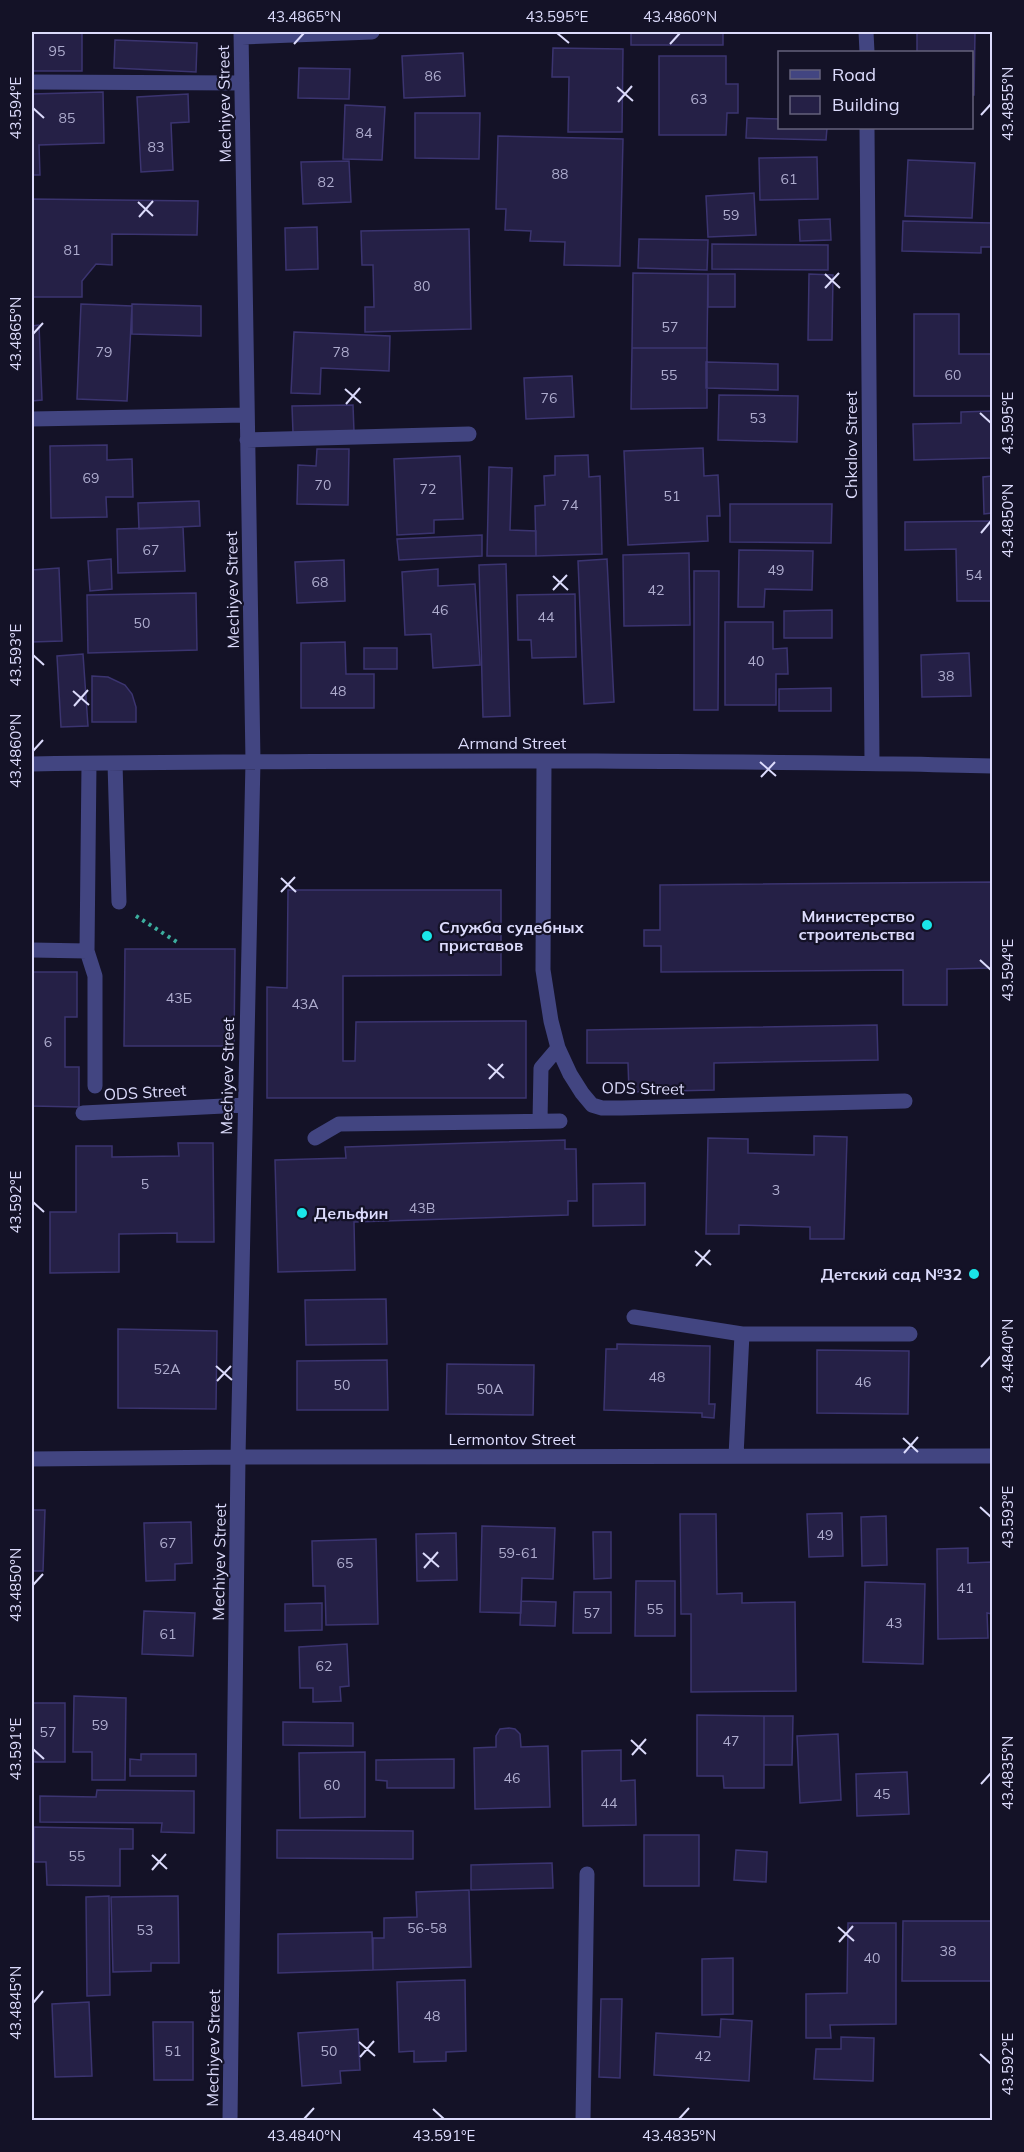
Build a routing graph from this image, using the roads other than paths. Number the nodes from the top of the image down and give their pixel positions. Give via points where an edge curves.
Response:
1 (372, 32) edge
2 (866, 32) edge
3 (242, 34) edge
4 (867, 51) edge
5 (32, 82) edge
6 (242, 83) junction
7 (867, 129) edge
8 (246, 415) junction
9 (32, 419) edge
10 (469, 434) dead end
11 (247, 440) junction
12 (253, 761) junction
13 (544, 761) junction
14 (872, 762) junction
15 (115, 763) junction
16 (90, 764) junction
17 (32, 765) edge
18 (993, 766) edge
19 (119, 902) dead end
20 (32, 950) edge
21 (87, 951) junction
22 (558, 1048) junction
23 (95, 1086) dead end
24 (905, 1101) dead end
25 (244, 1105) junction
26 (83, 1113) dead end
27 (540, 1121) junction
28 (560, 1121) dead end
29 (315, 1138) dead end
30 (634, 1317) dead end
31 (742, 1334) junction
32 (910, 1334) dead end
33 (238, 1456) junction
34 (736, 1456) junction
35 (993, 1456) edge
36 (32, 1459) edge
37 (587, 1874) dead end
38 (230, 2121) edge
39 (583, 2121) edge

1 - 3 street
2 - 4 street
3 - 6 street, Mechiyev Street
5 - 6 street
6 - 8 street, Mechiyev Street
7 - 14 street, Chkalov Street
8 - 9 street
8 - 11 street, Mechiyev Street
10 - 11 street
11 - 12 street, Mechiyev Street
12 - 13 street, Armand Street
12 - 15 street, Armand Street
12 - 25 street, Mechiyev Street
13 - 14 street, Armand Street
13 - 22 street, ODS Street via 543,970
14 - 18 street, Armand Street
15 - 16 street, Armand Street
15 - 19 street
16 - 17 street, Armand Street
16 - 21 street
20 - 21 street
21 - 23 street via 95,976
22 - 24 street, ODS Street via 582,1093 592,1105 602,1108
22 - 27 street via 541,1068
25 - 26 street, ODS Street
25 - 33 street, Mechiyev Street
27 - 28 street
27 - 29 street via 339,1124
30 - 31 street
31 - 32 street
31 - 34 street
33 - 34 street, Lermontov Street
33 - 36 street, Lermontov Street
33 - 38 street, Mechiyev Street
34 - 35 street, Lermontov Street
37 - 39 street

